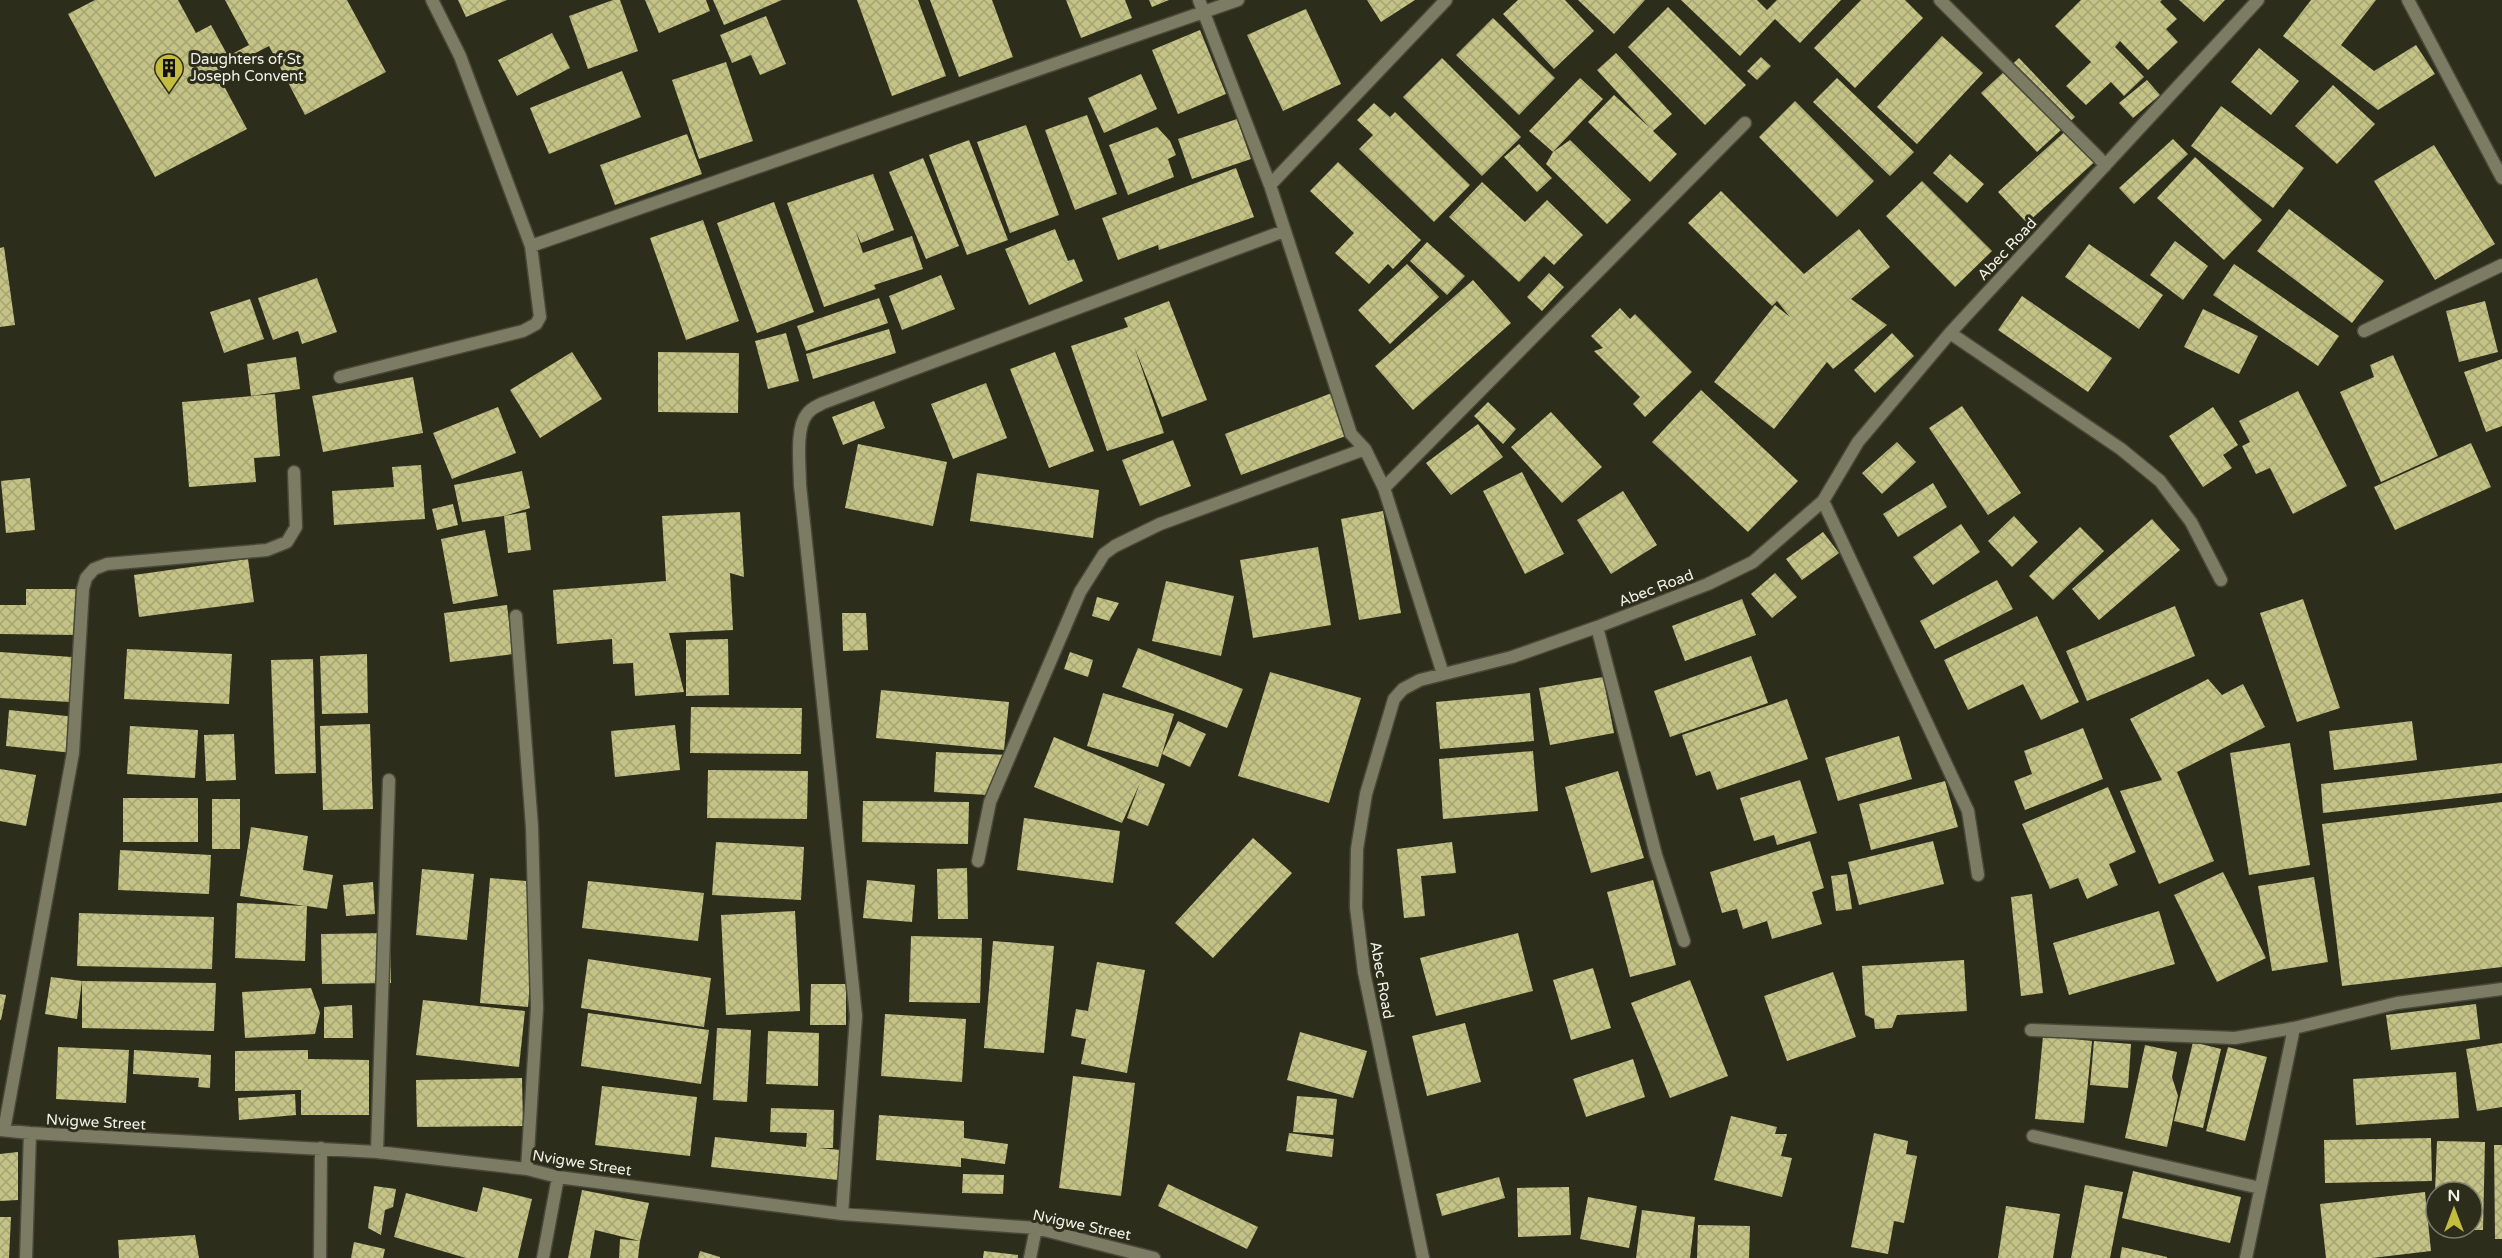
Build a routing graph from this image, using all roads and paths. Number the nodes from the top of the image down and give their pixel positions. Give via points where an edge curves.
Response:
1 (432, 0) edge
2 (1238, 0) edge
3 (1446, 0) edge
4 (1940, 0) edge
5 (2258, 0) edge
6 (2408, 0) edge
7 (1202, 6) edge
8 (1744, 123) dead end
9 (2104, 166) junction
10 (2502, 178) edge
11 (1270, 185) junction
12 (1284, 231) junction
13 (531, 246) junction
14 (2502, 265) edge
15 (2364, 331) dead end
16 (1950, 333) junction
17 (340, 377) dead end
18 (1365, 449) junction
19 (294, 472) dead end
20 (1384, 488) junction
21 (1822, 501) junction
22 (2222, 580) dead end
23 (516, 616) dead end
24 (1597, 627) junction
25 (1443, 674) junction
26 (389, 780) dead end
27 (978, 861) dead end
28 (1978, 875) dead end
29 (1684, 941) dead end
30 (2502, 989) edge
31 (2294, 1028) junction
32 (2031, 1030) dead end
33 (2, 1130) edge
34 (30, 1134) junction
35 (2033, 1136) dead end
36 (321, 1148) junction
37 (376, 1152) junction
38 (527, 1169) junction
39 (558, 1177) junction
40 (2260, 1188) junction
41 (842, 1214) junction
42 (1036, 1228) junction
43 (26, 1258) edge
44 (320, 1258) edge
45 (543, 1258) edge
46 (1030, 1258) edge
47 (1154, 1258) edge
48 (1423, 1258) edge
49 (2246, 1258) edge

1 - 13 street via 460,56
2 - 7 street
3 - 11 street
4 - 9 street
5 - 9 street, Abec Road
6 - 10 street
7 - 11 street
7 - 13 street
8 - 20 street
9 - 16 street, Abec Road
11 - 12 street
12 - 18 street via 1351,434
12 - 41 street via 823,403 805,416 800,436 800,485 856,1016
13 - 17 street via 541,311 539,320 530,328
14 - 15 street
16 - 21 street, Abec Road via 1858,442
16 - 22 street via 2121,449 2160,481 2191,522
18 - 20 street
18 - 27 street via 1160,524 1104,554 1080,592 990,802
19 - 33 street via 296,527 287,543 267,550 106,564 86,578 73,753
20 - 25 street
21 - 24 street, Abec Road via 1753,562
21 - 28 street via 1968,811
23 - 38 street via 532,827 537,1008
24 - 25 street, Abec Road via 1512,657
24 - 29 street via 1656,855
25 - 48 street, Abec Road via 1420,680 1394,699 1366,794 1357,849 1356,907 1364,972
26 - 37 street
30 - 31 street via 2397,1004
31 - 32 street via 2235,1038
31 - 40 street
33 - 34 street, Nvigwe Street
34 - 36 street, Nvigwe Street
34 - 43 street
35 - 40 street
36 - 37 street, Nvigwe Street
36 - 44 street
37 - 38 street, Nvigwe Street
38 - 39 street, Nvigwe Street
39 - 41 street, Nvigwe Street
39 - 45 street
40 - 49 street
41 - 42 street, Nvigwe Street
42 - 46 street
42 - 47 street, Nvigwe Street

